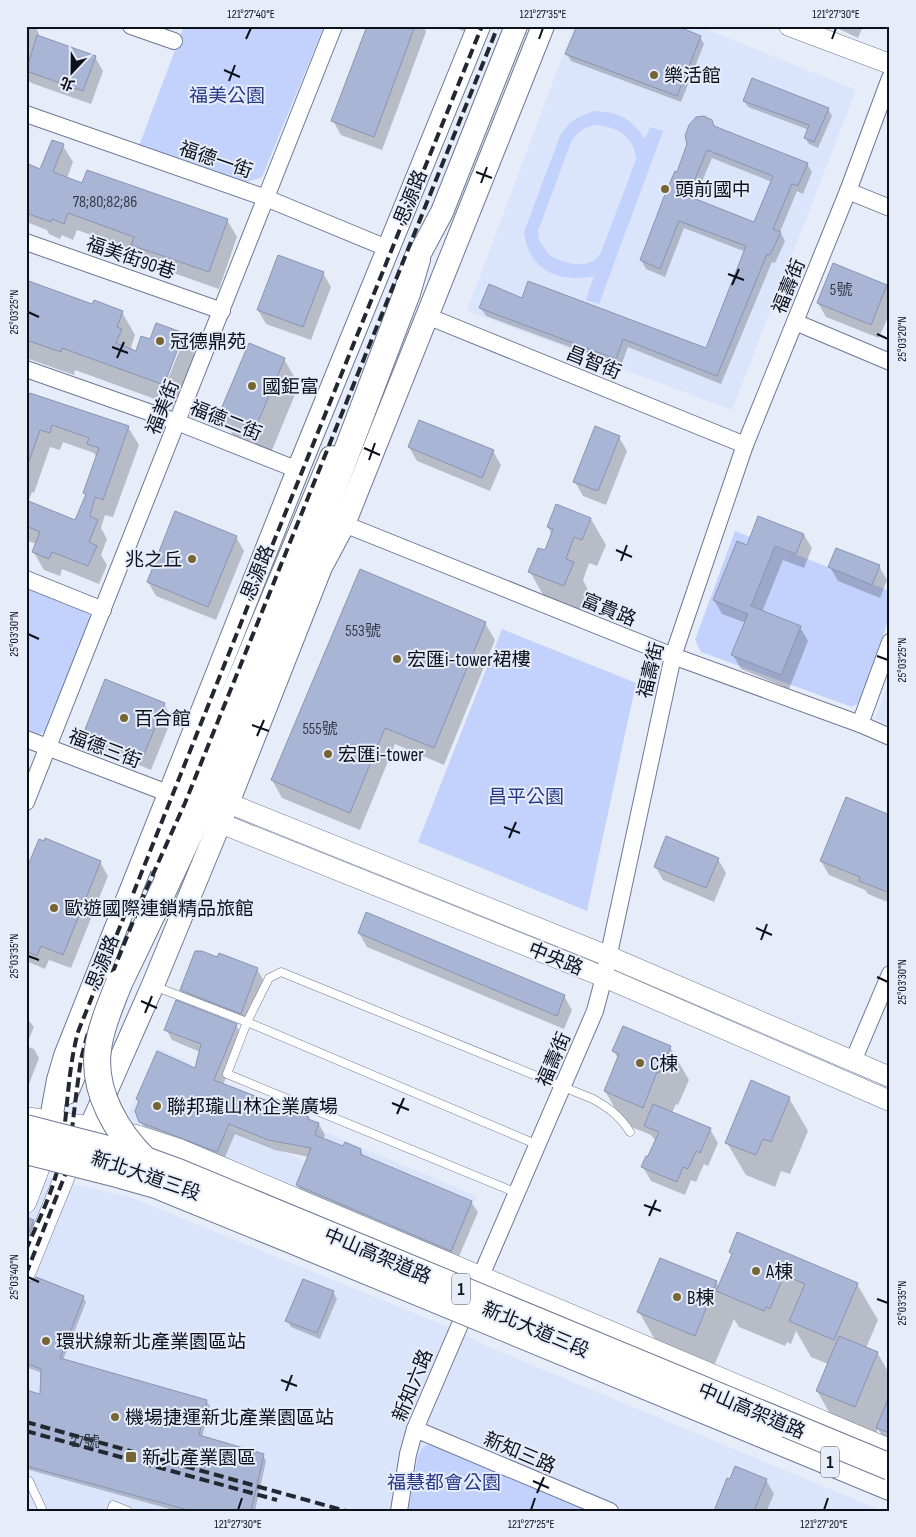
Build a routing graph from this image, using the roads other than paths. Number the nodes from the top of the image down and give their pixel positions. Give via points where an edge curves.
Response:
1 (131, 26) edge
2 (334, 26) edge
3 (479, 26) edge
4 (516, 26) edge
5 (544, 26) edge
6 (789, 26) edge
7 (174, 42) dead end
8 (890, 64) edge
9 (890, 78) edge
10 (26, 114) edge
11 (460, 165) junction
12 (415, 183) junction
13 (848, 191) junction
14 (266, 198) junction
15 (890, 208) edge
16 (442, 212) junction
17 (26, 242) edge
18 (389, 249) junction
19 (417, 259) junction
20 (222, 310) junction
21 (427, 316) junction
22 (795, 322) junction
23 (890, 362) edge
24 (26, 369) edge
25 (177, 422) junction
26 (745, 445) junction
27 (298, 470) junction
28 (344, 524) junction
29 (321, 567) junction
30 (26, 580) edge
31 (102, 610) junction
32 (890, 642) edge
33 (673, 656) junction
34 (860, 724) junction
35 (890, 737) edge
36 (26, 739) edge
37 (48, 748) junction
38 (170, 794) junction
39 (26, 802) edge
40 (224, 813) junction
41 (608, 956) junction
42 (890, 974) edge
43 (604, 977) junction
44 (153, 985) junction
45 (247, 1022) junction
46 (853, 1061) junction
47 (890, 1077) edge
48 (562, 1088) junction
49 (890, 1101) edge
50 (26, 1119) edge
51 (52, 1122) junction
52 (90, 1127) junction
53 (26, 1128) edge
54 (630, 1132) dead end
55 (538, 1145) junction
56 (33, 1154) edge
57 (75, 1159) junction
58 (517, 1194) junction
59 (26, 1203) edge
60 (290, 1239) junction
61 (26, 1271) edge
62 (479, 1279) junction
63 (465, 1310) junction
64 (415, 1430) junction
65 (890, 1452) edge
66 (890, 1467) edge
67 (890, 1477) edge
68 (26, 1480) edge
69 (890, 1487) edge
70 (890, 1499) edge
71 (43, 1511) edge
72 (111, 1511) edge
73 (128, 1511) edge
74 (399, 1511) edge
75 (610, 1511) edge

1 - 7 street
2 - 14 street, 福美街
3 - 12 main road, 思源路
4 - 11 main road, 思源路
5 - 21 main road, 思源路
6 - 8 street
9 - 13 street, 福壽街
10 - 14 street, 福德一街
11 - 12 main road
11 - 16 main road, 思源路
12 - 18 main road, 思源路
13 - 15 street
13 - 22 street, 福壽街
14 - 18 street, 福德一街
14 - 20 street, 福美街
16 - 19 main road, 思源路
16 - 29 main road, 思源路 via 420,298 334,514
17 - 20 street, 福美街90巷
18 - 27 main road, 思源路
19 - 51 main road, 思源路 via 401,290
19 - 60 highway, bridge via 303,567 171,874 119,983 98,1049 97,1069 108,1110 120,1131 148,1163 167,1177
20 - 25 street, 福美街
21 - 26 street, 昌智街
21 - 28 main road, 思源路
22 - 23 street
22 - 26 street, 福壽街
24 - 25 street, 福德二街
25 - 27 street, 福德二街
25 - 31 street, 福美街
26 - 33 street, 福壽街
27 - 38 main road, 思源路
28 - 29 main road, 思源路
28 - 33 street, 富貴路
29 - 40 main road, 思源路
30 - 31 street
31 - 37 street, 福美街
32 - 34 street
33 - 34 street, 富貴路
33 - 41 street, 福壽街
34 - 35 street, 富貴路
36 - 37 street, 福德三街
37 - 38 street, 福德三街
37 - 39 street, 福美街
38 - 51 main road, 思源路 via 65,1056
40 - 41 street, 中央路
40 - 43 street, 中央路
40 - 44 main road, 思源路
41 - 43 street, 福壽街
41 - 46 street, 中央路
42 - 46 street
43 - 48 street, 福壽街 via 595,1011
43 - 49 street, 中央路
44 - 45 lane
44 - 52 main road, 思源路
45 - 48 lane via 269,978 281,972
45 - 55 lane
45 - 58 lane via 227,1074
46 - 47 street, 中央路
48 - 54 lane via 611,1110
48 - 55 street, 福壽街
50 - 51 main road, 1
51 - 52 main road, 新北大道三段 / 1
51 - 56 main road, 思源路
51 - 57 main road, 新北大道三段 / 1
52 - 57 main road, 思源路
52 - 62 main road, 新北大道三段 / 1 via 180,1152
53 - 66 highway, 中山高架道路 / 1, bridge via 131,1155 178,1172
55 - 58 street, 福壽街
56 - 57 highway
56 - 59 street
56 - 60 highway, 中山高架道路 / 1, bridge via 156,1185
57 - 61 street
57 - 63 main road, 新北大道三段 / 1 via 158,1176
58 - 62 street, 福壽街
60 - 69 highway, 中山高架道路 / 1, bridge
62 - 63 street, 新知六路
62 - 65 main road, 新北大道三段 / 1
63 - 64 street, 新知六路
63 - 67 main road, 新北大道三段 / 1
63 - 70 main road, 新北大道三段 / 1
64 - 74 street, 新知六路
64 - 75 street, 新知三路
68 - 71 lane
72 - 73 lane via 113,1505

